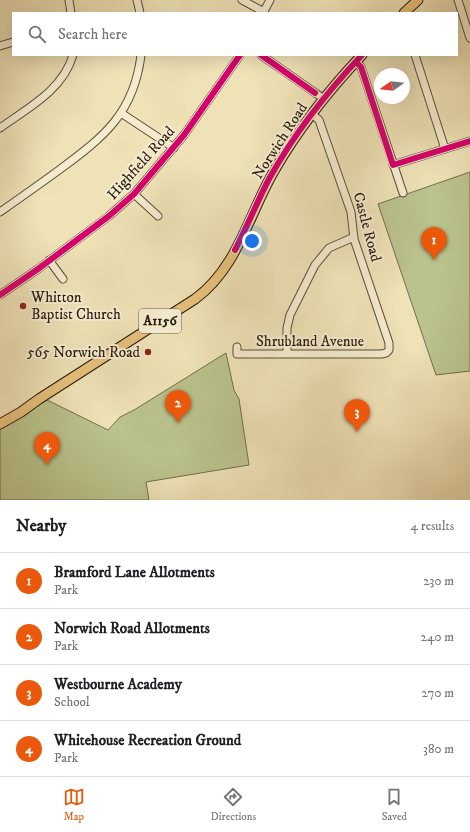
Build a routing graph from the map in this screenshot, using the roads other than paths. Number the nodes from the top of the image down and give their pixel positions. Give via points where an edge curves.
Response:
1 (69, 0) edge
2 (137, 0) edge
3 (242, 0) edge
4 (270, 0) edge
5 (418, 0) edge
6 (458, 0) edge
7 (71, 12) edge
8 (140, 12) edge
9 (263, 12) edge
10 (405, 12) edge
11 (470, 38) edge
12 (12, 42) edge
13 (0, 46) edge
14 (72, 56) edge
15 (141, 56) edge
16 (239, 56) edge
17 (262, 56) edge
18 (415, 56) edge
19 (359, 58) edge
20 (324, 99) junction
21 (121, 113) junction
22 (312, 114) junction
23 (0, 128) edge
24 (470, 141) edge
25 (174, 148) junction
26 (445, 149) junction
27 (393, 165) junction
28 (403, 193) dead end
29 (134, 194) junction
30 (0, 212) edge
31 (158, 216) dead end
32 (354, 237) junction
33 (50, 260) junction
34 (63, 279) dead end
35 (0, 295) edge
36 (237, 347) dead end
37 (389, 350) joint
38 (287, 354) junction
39 (0, 424) edge

1 - 7 street
2 - 8 street
3 - 9 street
4 - 9 street
5 - 10 main road
6 - 11 street
12 - 13 street
14 - 23 street via 67,71 57,85
15 - 21 street via 136,83
16 - 25 street, Highfield Road
17 - 20 street
18 - 26 street
19 - 20 main road, Norwich Road / A1156
19 - 27 street
20 - 22 main road, Norwich Road / A1156
21 - 25 street
21 - 30 street via 108,130 88,148
22 - 32 street, Castle Road via 318,120 351,212
22 - 39 main road, Norwich Road / A1156 via 271,175 228,264 209,288
24 - 26 street
25 - 29 street, Highfield Road
26 - 27 street
27 - 28 street
29 - 31 street
29 - 33 street, Highfield Road
32 - 37 street, Castle Road via 389,343
32 - 38 street via 329,248 315,265 290,315
33 - 34 street
33 - 35 street, Highfield Road
36 - 38 street, Shrubland Avenue via 237,354
37 - 38 street, Shrubland Avenue via 381,354

